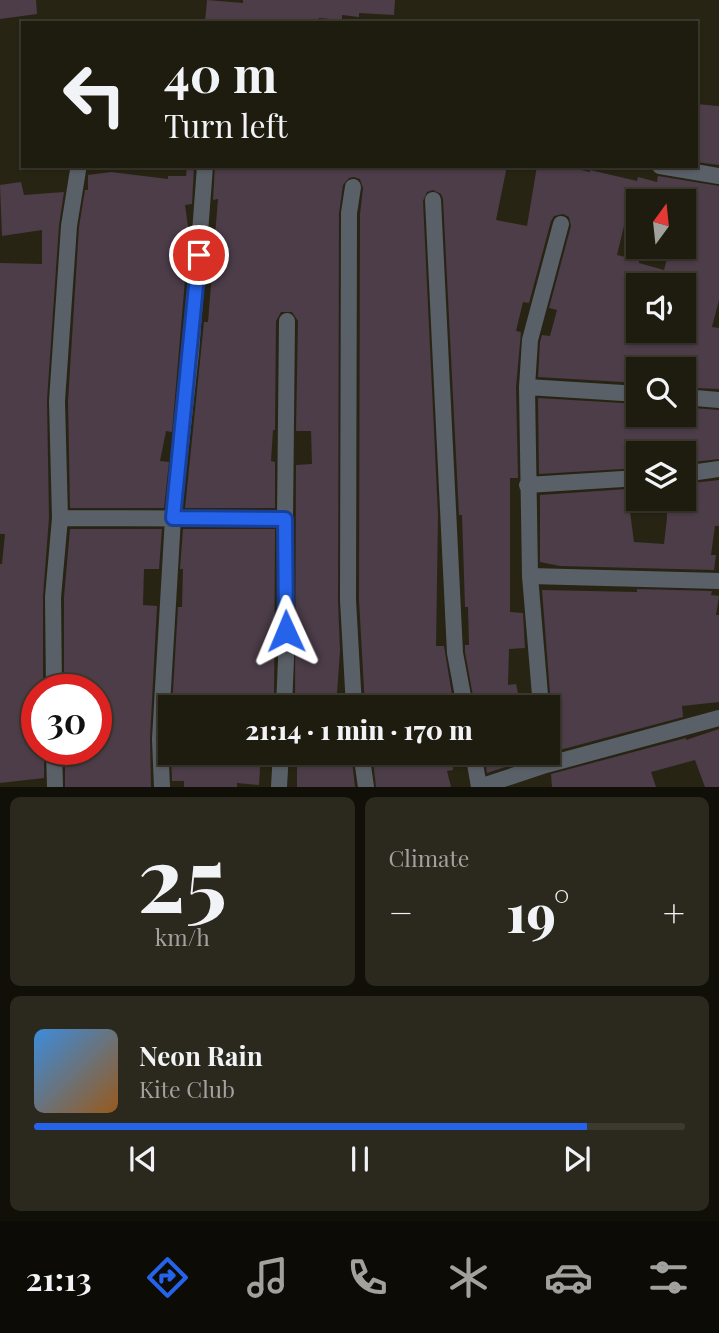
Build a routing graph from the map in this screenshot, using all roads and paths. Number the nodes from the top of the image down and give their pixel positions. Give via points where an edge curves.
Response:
1 (205, 168) edge
2 (672, 168) edge
3 (78, 170) dead end
4 (719, 176) edge
5 (353, 187) dead end
6 (433, 200) dead end
7 (561, 224) dead end
8 (287, 321) dead end
9 (527, 387) junction
10 (626, 393) edge
11 (696, 398) edge
12 (719, 400) edge
13 (719, 469) edge
14 (696, 472) edge
15 (626, 479) edge
16 (527, 485) junction
17 (60, 518) junction
18 (173, 518) junction
19 (285, 519) junction
20 (530, 576) junction
21 (719, 581) edge
22 (54, 674) edge
23 (284, 695) edge
24 (353, 695) edge
25 (463, 695) edge
26 (540, 695) edge
27 (719, 718) edge
28 (560, 755) edge
29 (54, 765) edge
30 (280, 765) edge
31 (363, 765) edge
32 (475, 765) edge
33 (531, 765) edge
34 (55, 787) edge
35 (162, 787) edge
36 (278, 787) edge
37 (366, 787) edge
38 (479, 787) edge

1 - 18 street
2 - 4 street
3 - 17 street via 69,226 58,387
5 - 24 street via 349,213 348,600
6 - 25 street via 455,653
7 - 9 street via 530,340
8 - 19 street
9 - 10 street
9 - 16 street
11 - 12 street
13 - 14 street
15 - 16 street
16 - 20 street
17 - 18 street
17 - 22 street via 53,597
18 - 19 street
18 - 35 street via 160,739
19 - 23 street
20 - 21 street
20 - 26 street
27 - 28 street
29 - 34 street
30 - 36 street
31 - 37 street
32 - 38 street
33 - 38 street

